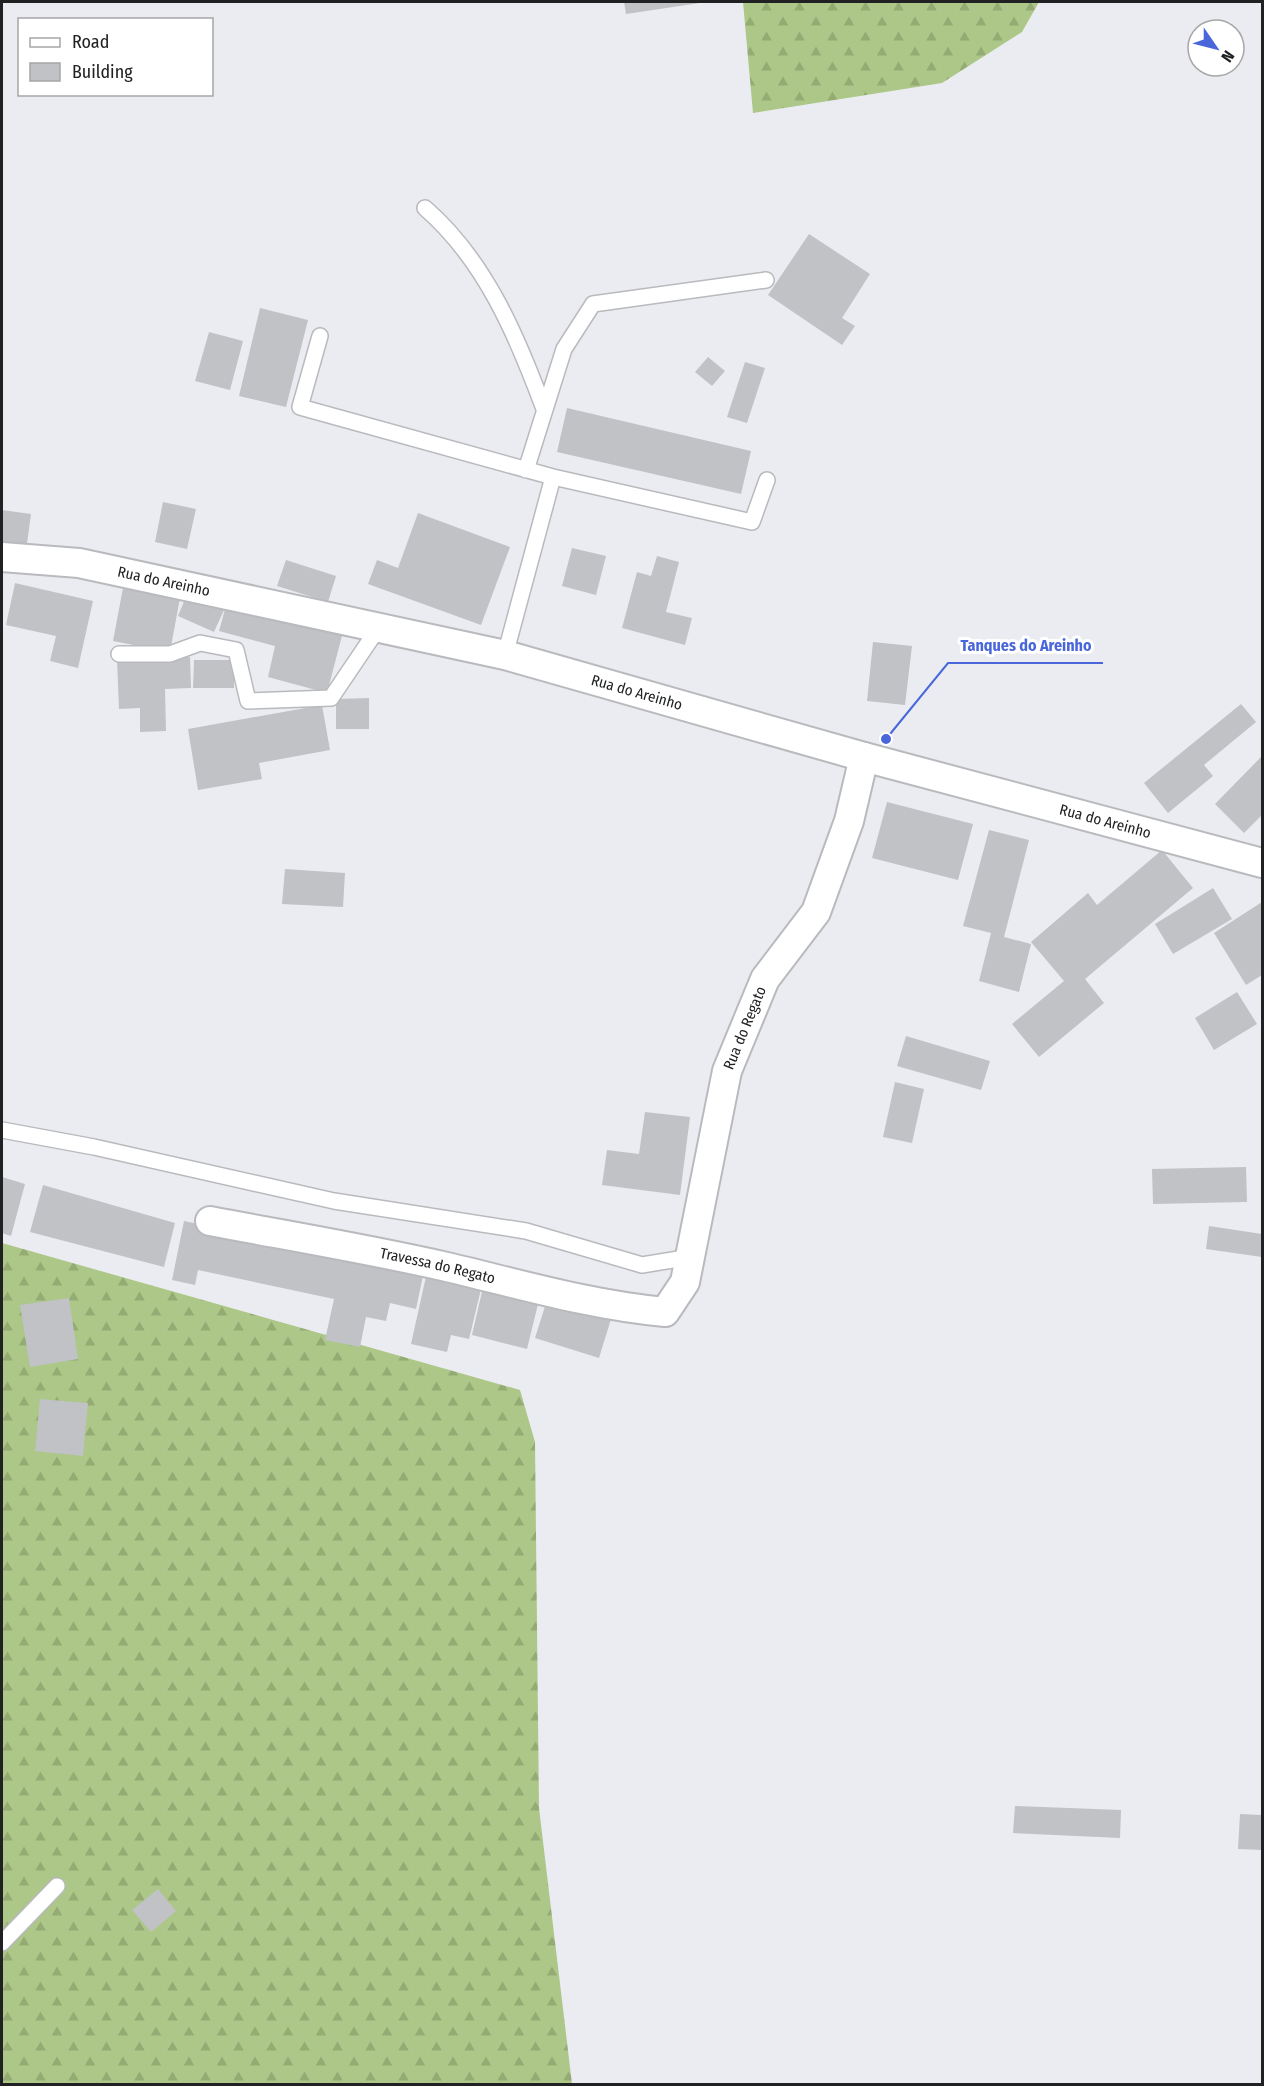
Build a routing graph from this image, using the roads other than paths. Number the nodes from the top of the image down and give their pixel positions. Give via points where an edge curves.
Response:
1 (425, 208) dead end
2 (766, 280) dead end
3 (320, 336) dead end
4 (544, 409) junction
5 (526, 470) junction
6 (553, 477) junction
7 (767, 480) dead end
8 (2, 557) edge
9 (379, 627) junction
10 (119, 654) dead end
11 (505, 655) junction
12 (864, 757) junction
13 (1263, 862) edge
14 (2, 1130) edge
15 (210, 1221) dead end
16 (691, 1257) junction
17 (664, 1312) joint
18 (57, 1886) dead end
19 (2, 1943) edge

1 - 4 lane via 447,227 474,261 520,343
2 - 4 lane via 593,304 564,349
3 - 5 lane via 300,406
4 - 5 lane
5 - 6 lane
6 - 7 lane via 752,522
6 - 11 lane
8 - 9 street, Rua do Areinho via 79,563
9 - 10 lane via 331,698 248,701 236,650 200,644 170,654
9 - 11 street, Rua do Areinho
11 - 12 street, Rua do Areinho
12 - 13 street, Rua do Areinho
12 - 16 street, Rua do Regato via 849,821 816,912 765,979 727,1071
14 - 16 lane via 334,1201 526,1231 642,1265
15 - 17 street, Travessa do Regato via 446,1267 560,1296
16 - 17 street, Rua do Regato via 685,1282
18 - 19 lane

